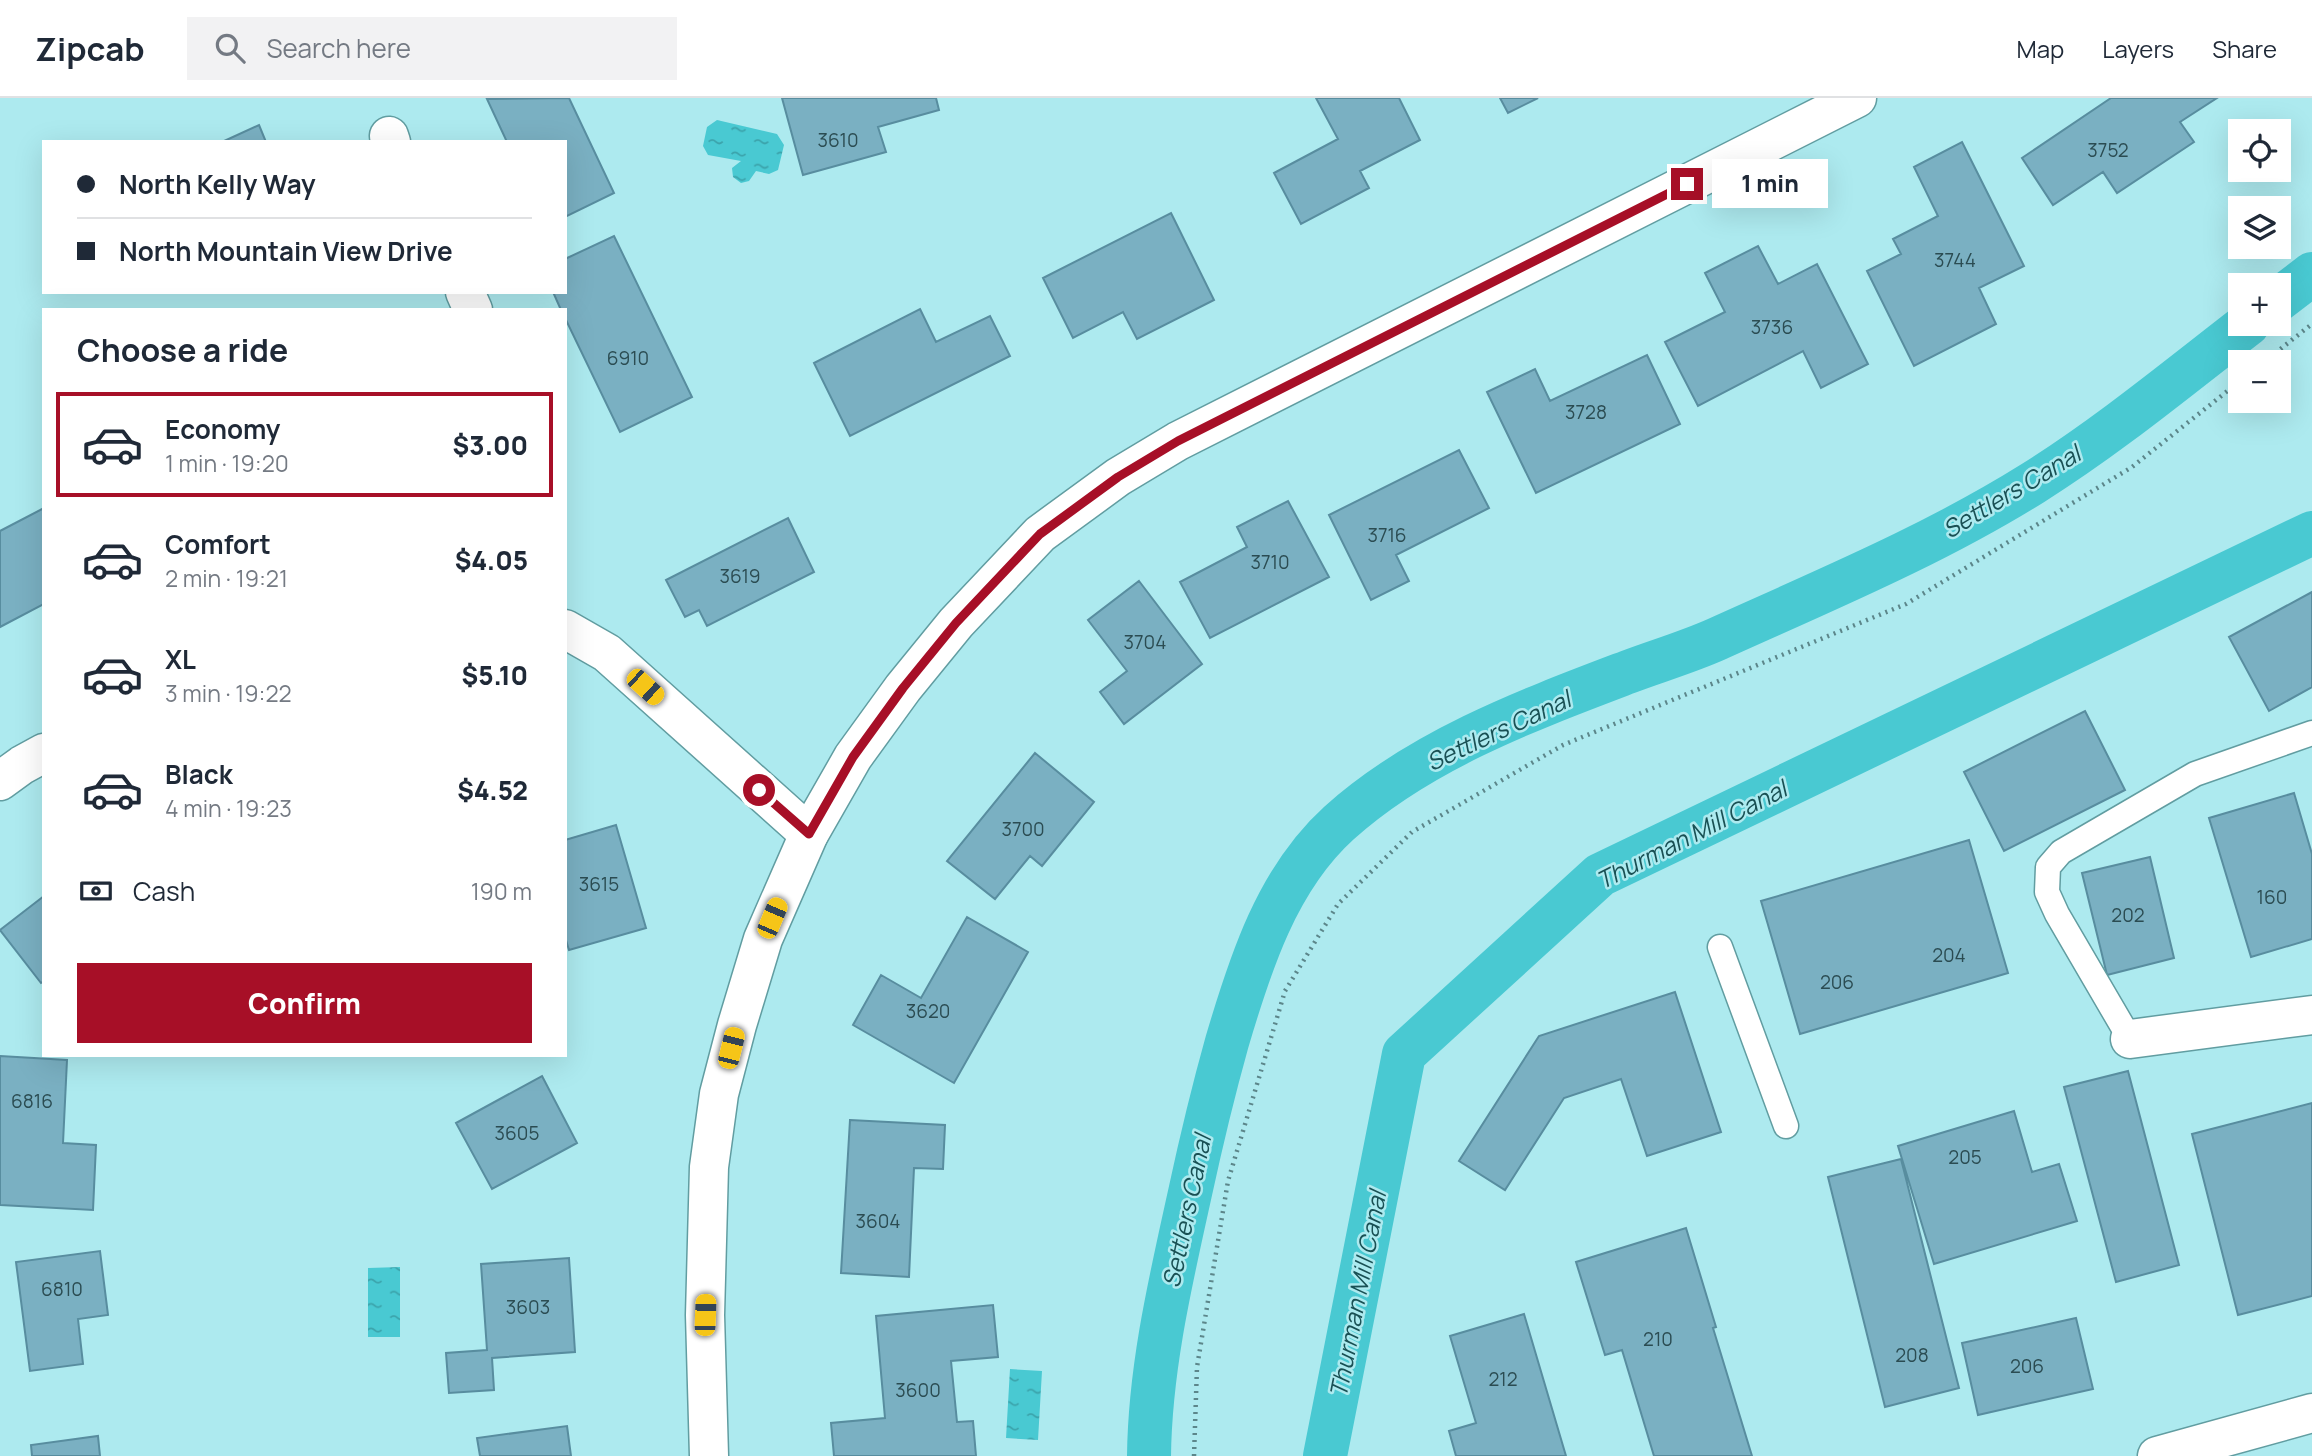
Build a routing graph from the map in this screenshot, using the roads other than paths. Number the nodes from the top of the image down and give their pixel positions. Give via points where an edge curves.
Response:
1 (1857, 98) edge
2 (567, 630) edge
3 (2311, 736) edge
4 (42, 755) edge
5 (0, 781) edge
6 (809, 834) junction
7 (1720, 947) dead end
8 (2312, 1015) edge
9 (2130, 1039) joint
10 (1786, 1126) dead end
11 (2312, 1413) edge
12 (709, 1456) edge
13 (2157, 1456) edge

1 - 6 street via 1190,435 1118,477 1040,534 956,623 853,757
2 - 6 street via 607,653
3 - 9 lane via 2195,774 2061,852 2048,867 2047,892 2057,914
4 - 5 street
6 - 12 street via 763,939 719,1094 709,1167 705,1302
7 - 10 lane
8 - 9 street
11 - 13 street

